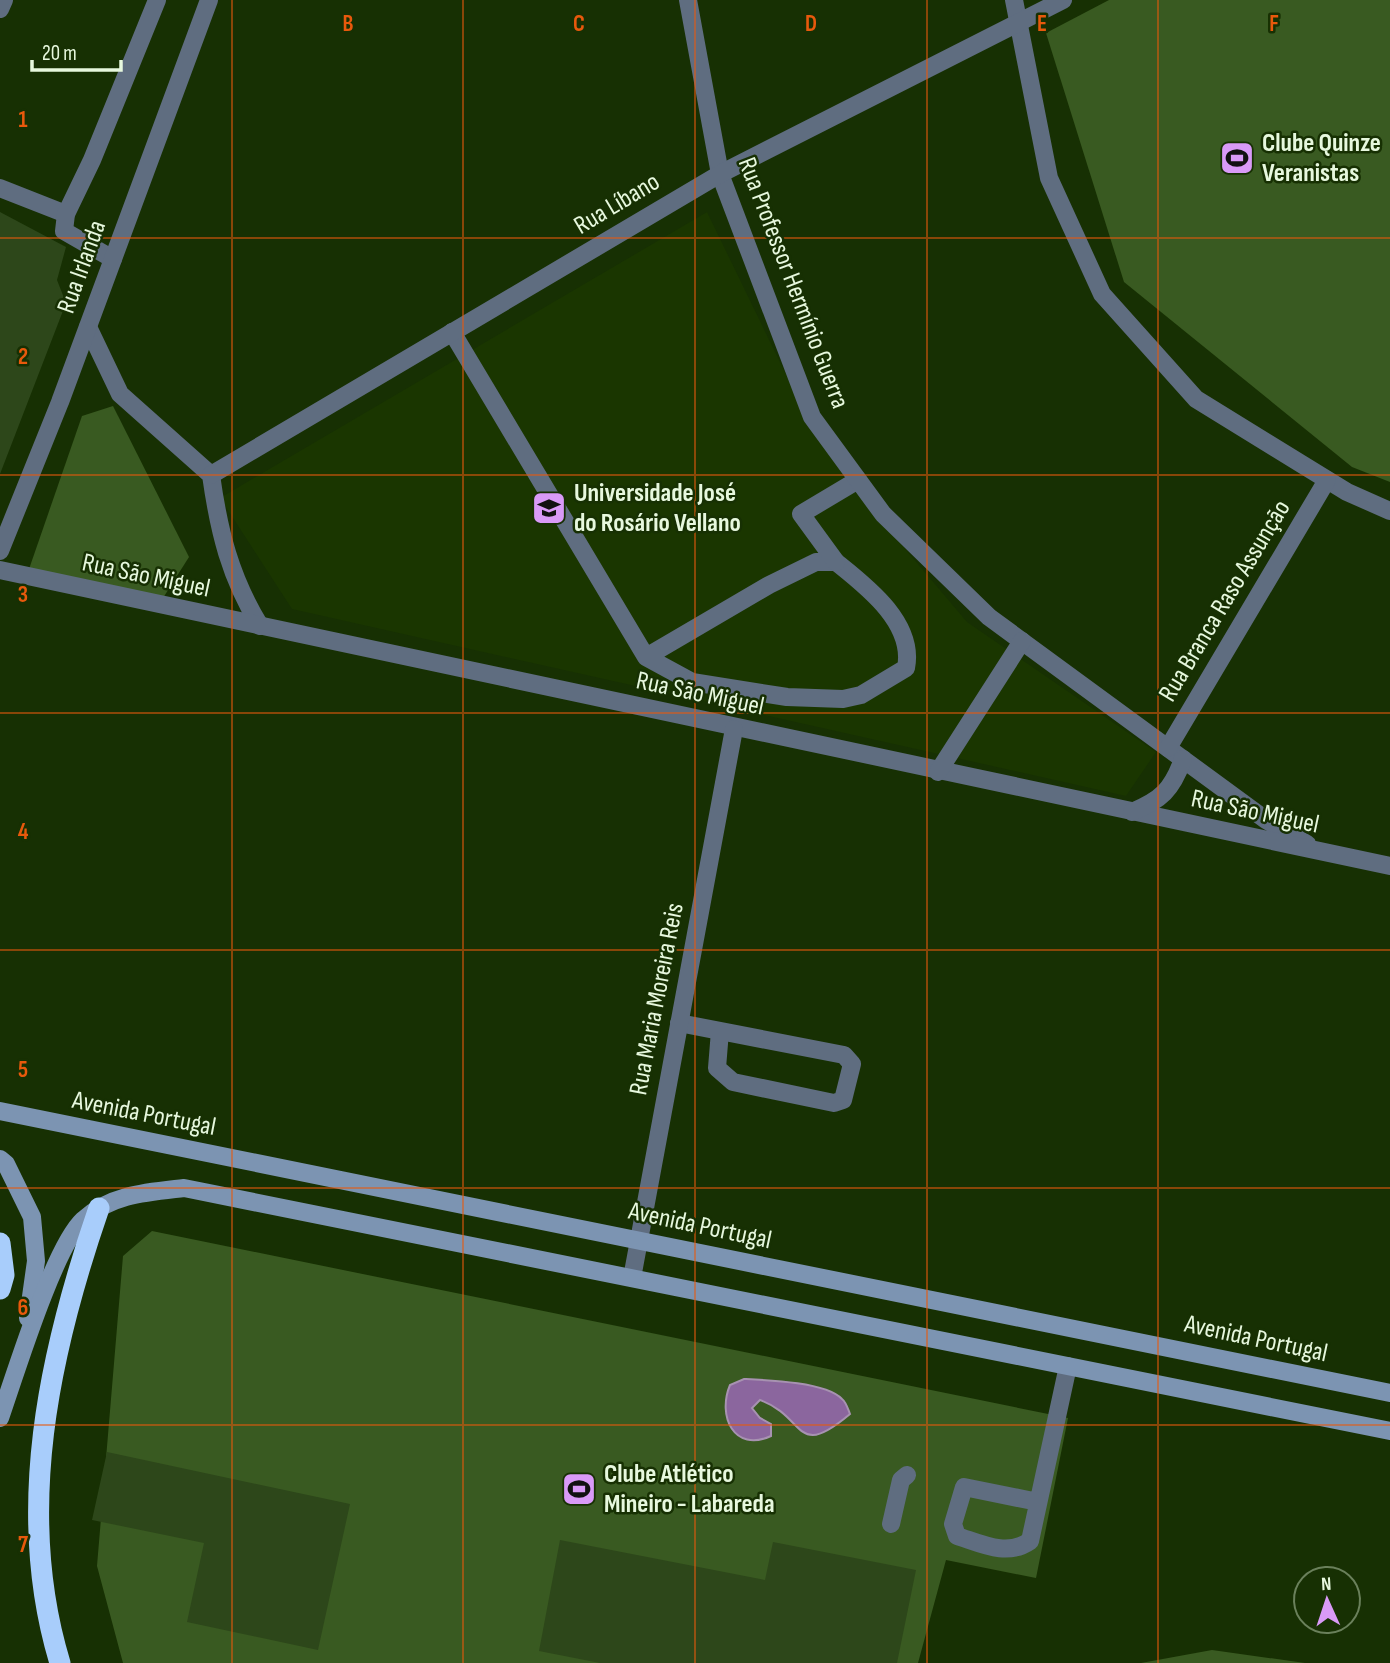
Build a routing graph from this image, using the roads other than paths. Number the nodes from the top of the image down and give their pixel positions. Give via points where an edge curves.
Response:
1 (4, 0) edge
2 (157, 0) edge
3 (209, 0) edge
4 (688, 0) edge
5 (1014, 0) edge
6 (1063, 0) edge
7 (0, 9) edge
8 (1017, 24) junction
9 (720, 174) junction
10 (0, 188) edge
11 (66, 214) junction
12 (113, 259) junction
13 (88, 327) junction
14 (452, 332) junction
15 (211, 475) junction
16 (858, 480) junction
17 (1326, 480) junction
18 (1390, 511) edge
19 (0, 551) edge
20 (836, 562) junction
21 (0, 570) edge
22 (260, 626) junction
23 (1022, 641) junction
24 (646, 657) junction
25 (734, 729) junction
26 (1175, 754) junction
27 (938, 772) junction
28 (1132, 813) junction
29 (1322, 853) junction
30 (1390, 866) edge
31 (680, 1023) junction
32 (720, 1031) junction
33 (0, 1111) edge
34 (0, 1159) edge
35 (99, 1208) junction
36 (639, 1240) junction
37 (0, 1243) edge
38 (632, 1278) junction
39 (0, 1289) edge
40 (1068, 1366) junction
41 (10, 1389) junction
42 (1390, 1393) edge
43 (0, 1418) edge
44 (1390, 1431) edge
45 (907, 1475) dead end
46 (1038, 1502) junction
47 (891, 1524) dead end
48 (60, 1663) edge

1 - 7 street
2 - 11 street
3 - 12 street, Rua Irlanda
4 - 9 street, Rua Professor Hermínio Guerra
5 - 8 street
6 - 8 street, Rua Líbano
8 - 9 street, Rua Líbano
8 - 17 street via 1049,178 1102,294 1196,399
9 - 14 street, Rua Líbano
9 - 16 street, Rua Professor Hermínio Guerra via 812,417
10 - 11 street
11 - 12 street via 64,231
12 - 13 street, Rua Irlanda
13 - 15 street via 120,394
13 - 19 street, Rua Irlanda
14 - 15 street, Rua Líbano
14 - 24 street
15 - 22 street via 218,530 241,595
16 - 20 street via 801,514
16 - 23 street, Rua Professor Hermínio Guerra via 883,514 989,617
17 - 18 street
17 - 26 street, Rua Branca Raso Assunção
20 - 24 street via 816,562
20 - 24 street via 870,589 901,628 906,668 861,695 844,699 787,697 692,682
21 - 22 street, Rua São Miguel
22 - 25 street, Rua São Miguel
23 - 26 street, Rua Professor Hermínio Guerra
23 - 27 street
25 - 27 street, Rua São Miguel
25 - 31 street, Rua Maria Moreira Reis
26 - 28 street, Rua Branca Raso Assunção via 1177,777 1158,801
26 - 29 street, Rua Professor Hermínio Guerra via 1266,820
27 - 28 street, Rua São Miguel
28 - 29 street, Rua São Miguel
29 - 30 street, Rua São Miguel
31 - 32 street
31 - 36 street, Rua Maria Moreira Reis
32 - 32 street via 844,1055 852,1063 843,1100 834,1103 733,1082 717,1068
33 - 36 main road, Avenida Portugal
34 - 41 main road via 32,1217 36,1261 30,1312
35 - 38 main road via 132,1194 184,1188
35 - 41 main road via 82,1221 63,1248
35 - 48 highway via 56,1360 37,1484 38,1562
36 - 38 street, Rua Maria Moreira Reis
36 - 42 main road, Avenida Portugal
37 - 39 highway via 4,1275
38 - 40 main road
40 - 44 main road
40 - 46 street
41 - 43 main road
45 - 47 street via 901,1480
46 - 46 street via 1030,1541 1018,1549 1003,1550 957,1536 954,1524 964,1487

